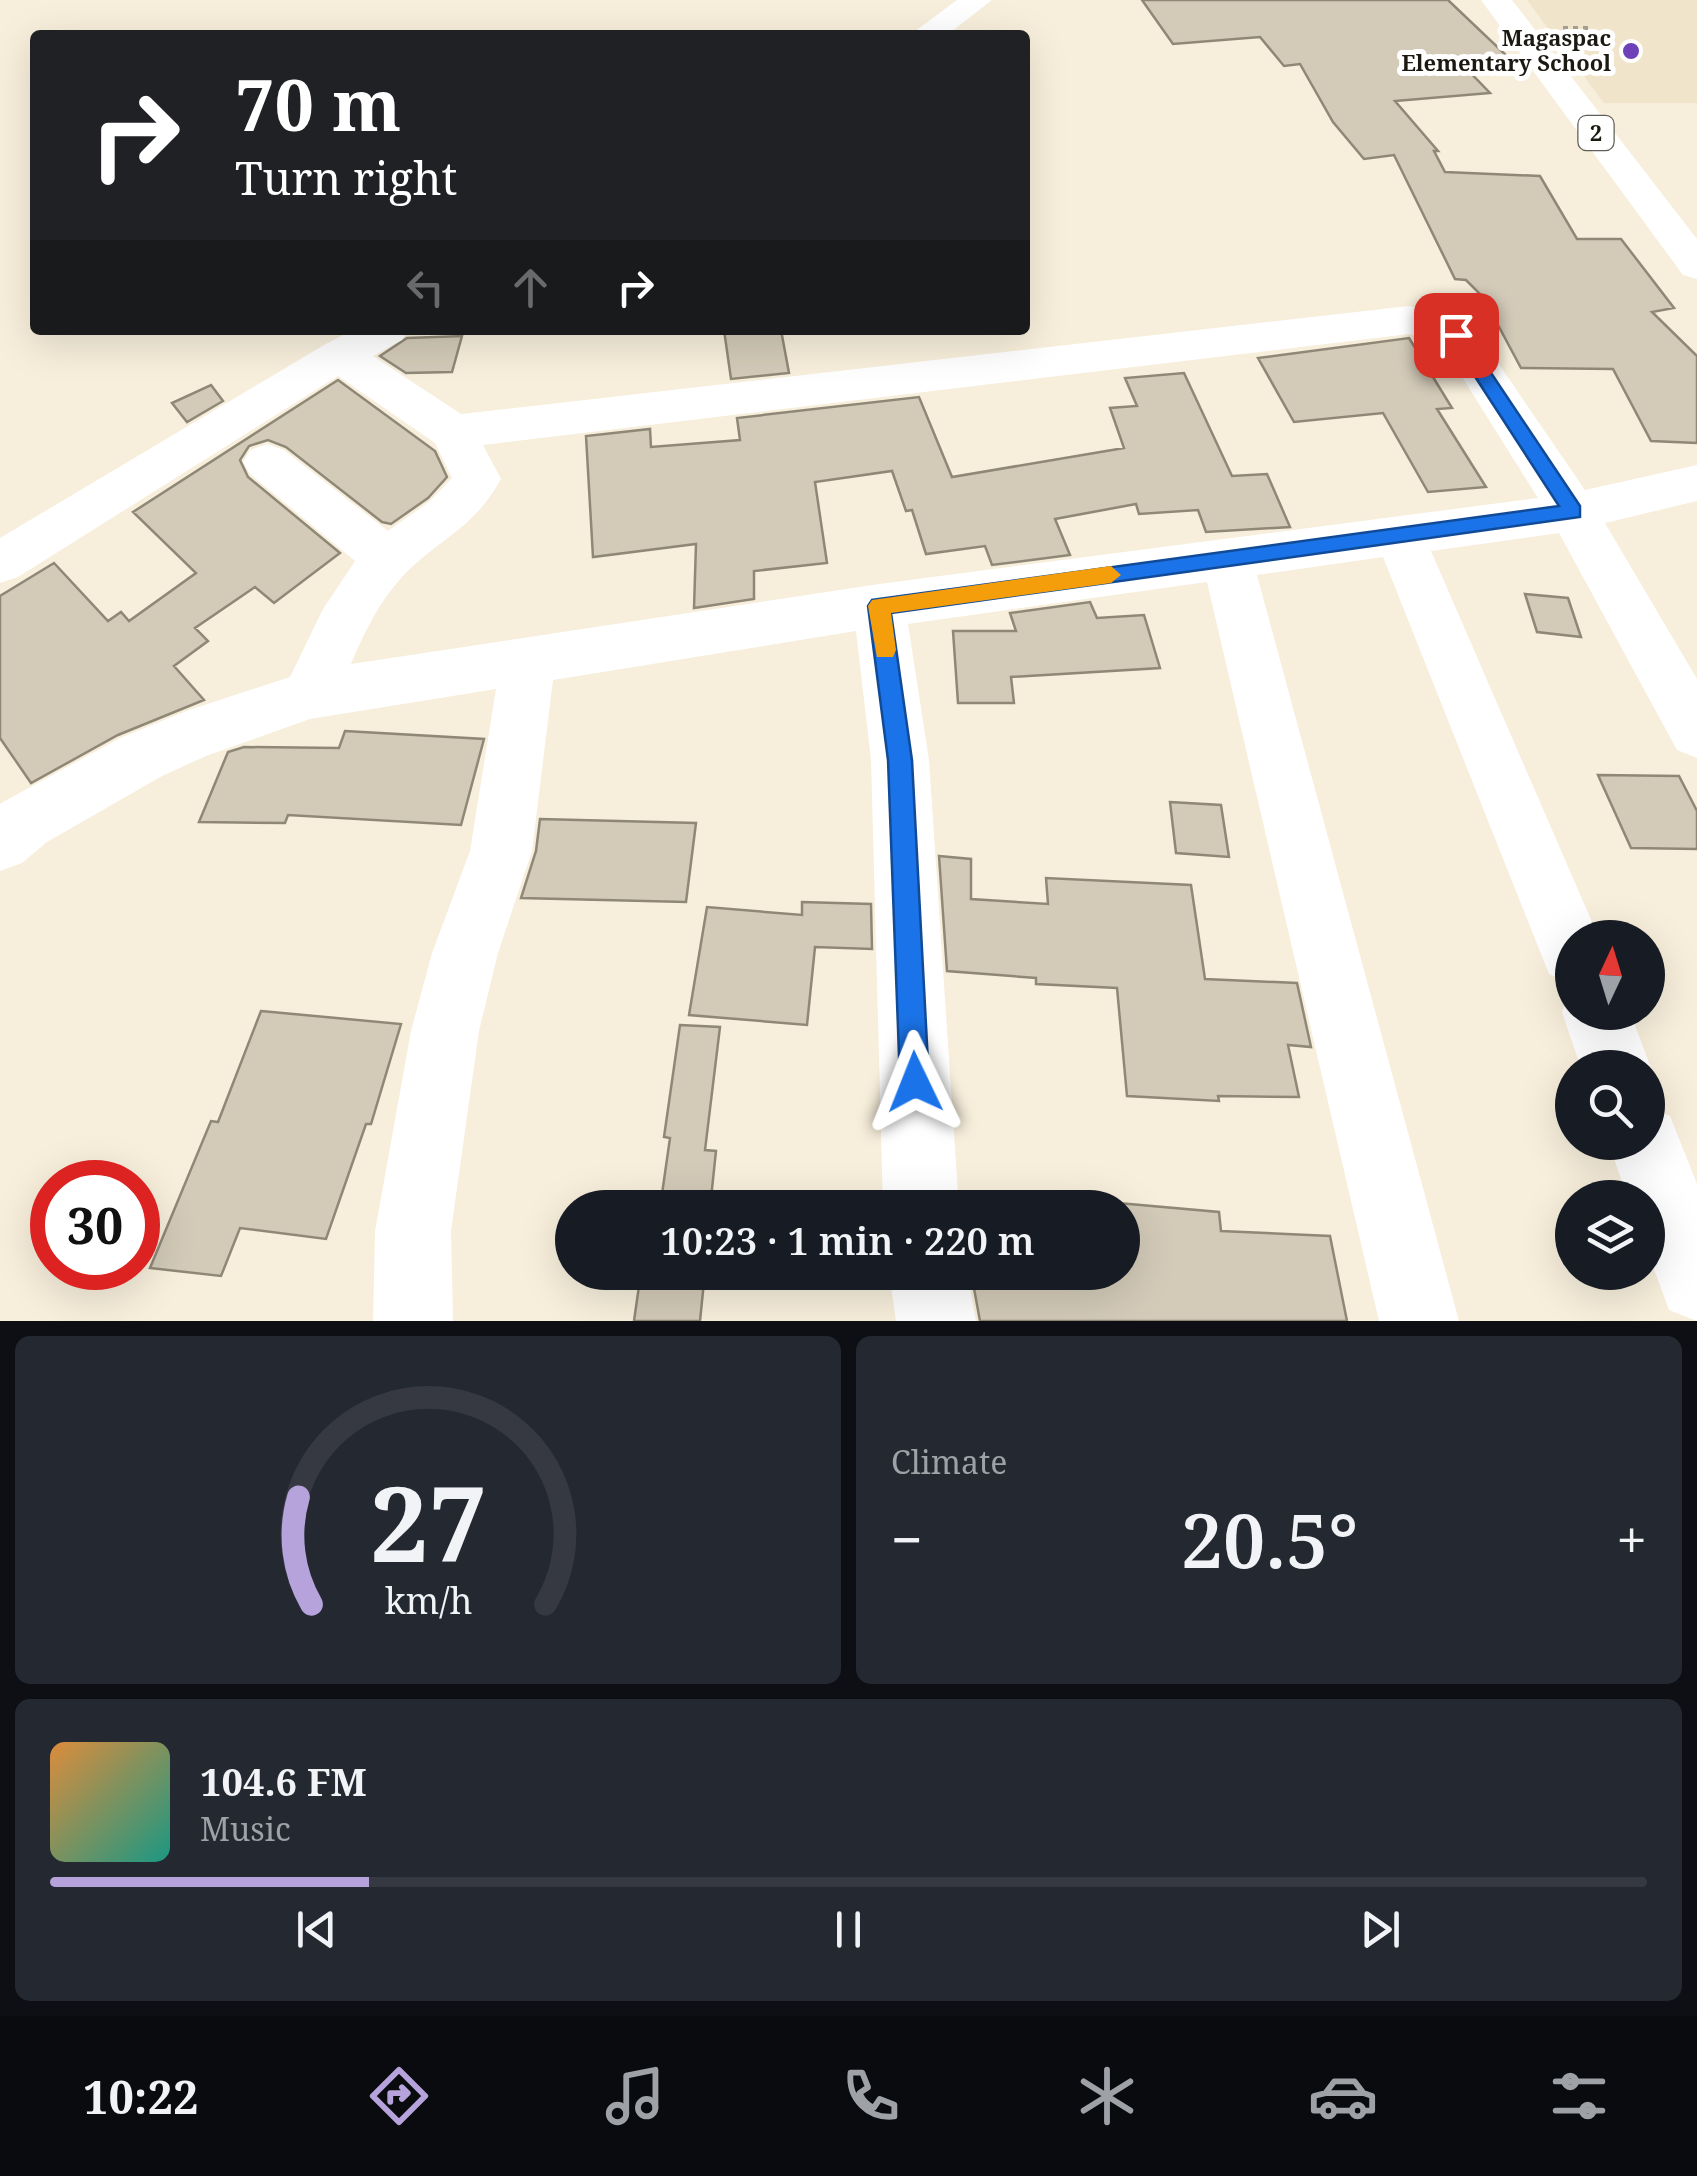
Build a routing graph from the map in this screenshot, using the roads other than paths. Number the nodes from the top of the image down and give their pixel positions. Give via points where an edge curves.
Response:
1 (977, 0) edge
2 (1496, 0) edge
3 (933, 30) edge
4 (1697, 266) edge
5 (377, 335) edge
6 (339, 355) junction
7 (542, 420) junction
8 (452, 432) junction
9 (267, 462) dead end
10 (477, 479) junction
11 (1697, 483) edge
12 (1573, 512) junction
13 (1399, 536) junction
14 (388, 559) junction
15 (1227, 559) junction
16 (0, 563) edge
17 (879, 606) junction
18 (528, 661) junction
19 (310, 694) junction
20 (1697, 732) edge
21 (0, 842) edge
22 (1559, 920) edge
23 (1651, 1160) edge
24 (919, 1190) edge
25 (1697, 1282) edge
26 (931, 1290) edge
27 (412, 1321) edge
28 (936, 1321) edge
29 (1419, 1321) edge

1 - 3 main road
2 - 4 main road, 2
5 - 6 main road
6 - 8 main road
6 - 16 main road
7 - 8 main road
7 - 10 main road
7 - 12 main road via 1409,320 1456,335
8 - 10 main road
9 - 14 main road
10 - 14 main road via 468,498
11 - 12 main road
12 - 13 main road
12 - 20 main road
13 - 15 main road
13 - 22 main road
14 - 19 main road via 346,614
15 - 17 main road
15 - 29 main road
17 - 18 main road
17 - 24 main road via 900,760
18 - 19 main road
18 - 27 main road via 501,850 442,1047 413,1231
19 - 21 main road via 141,757
23 - 25 main road
26 - 28 main road

